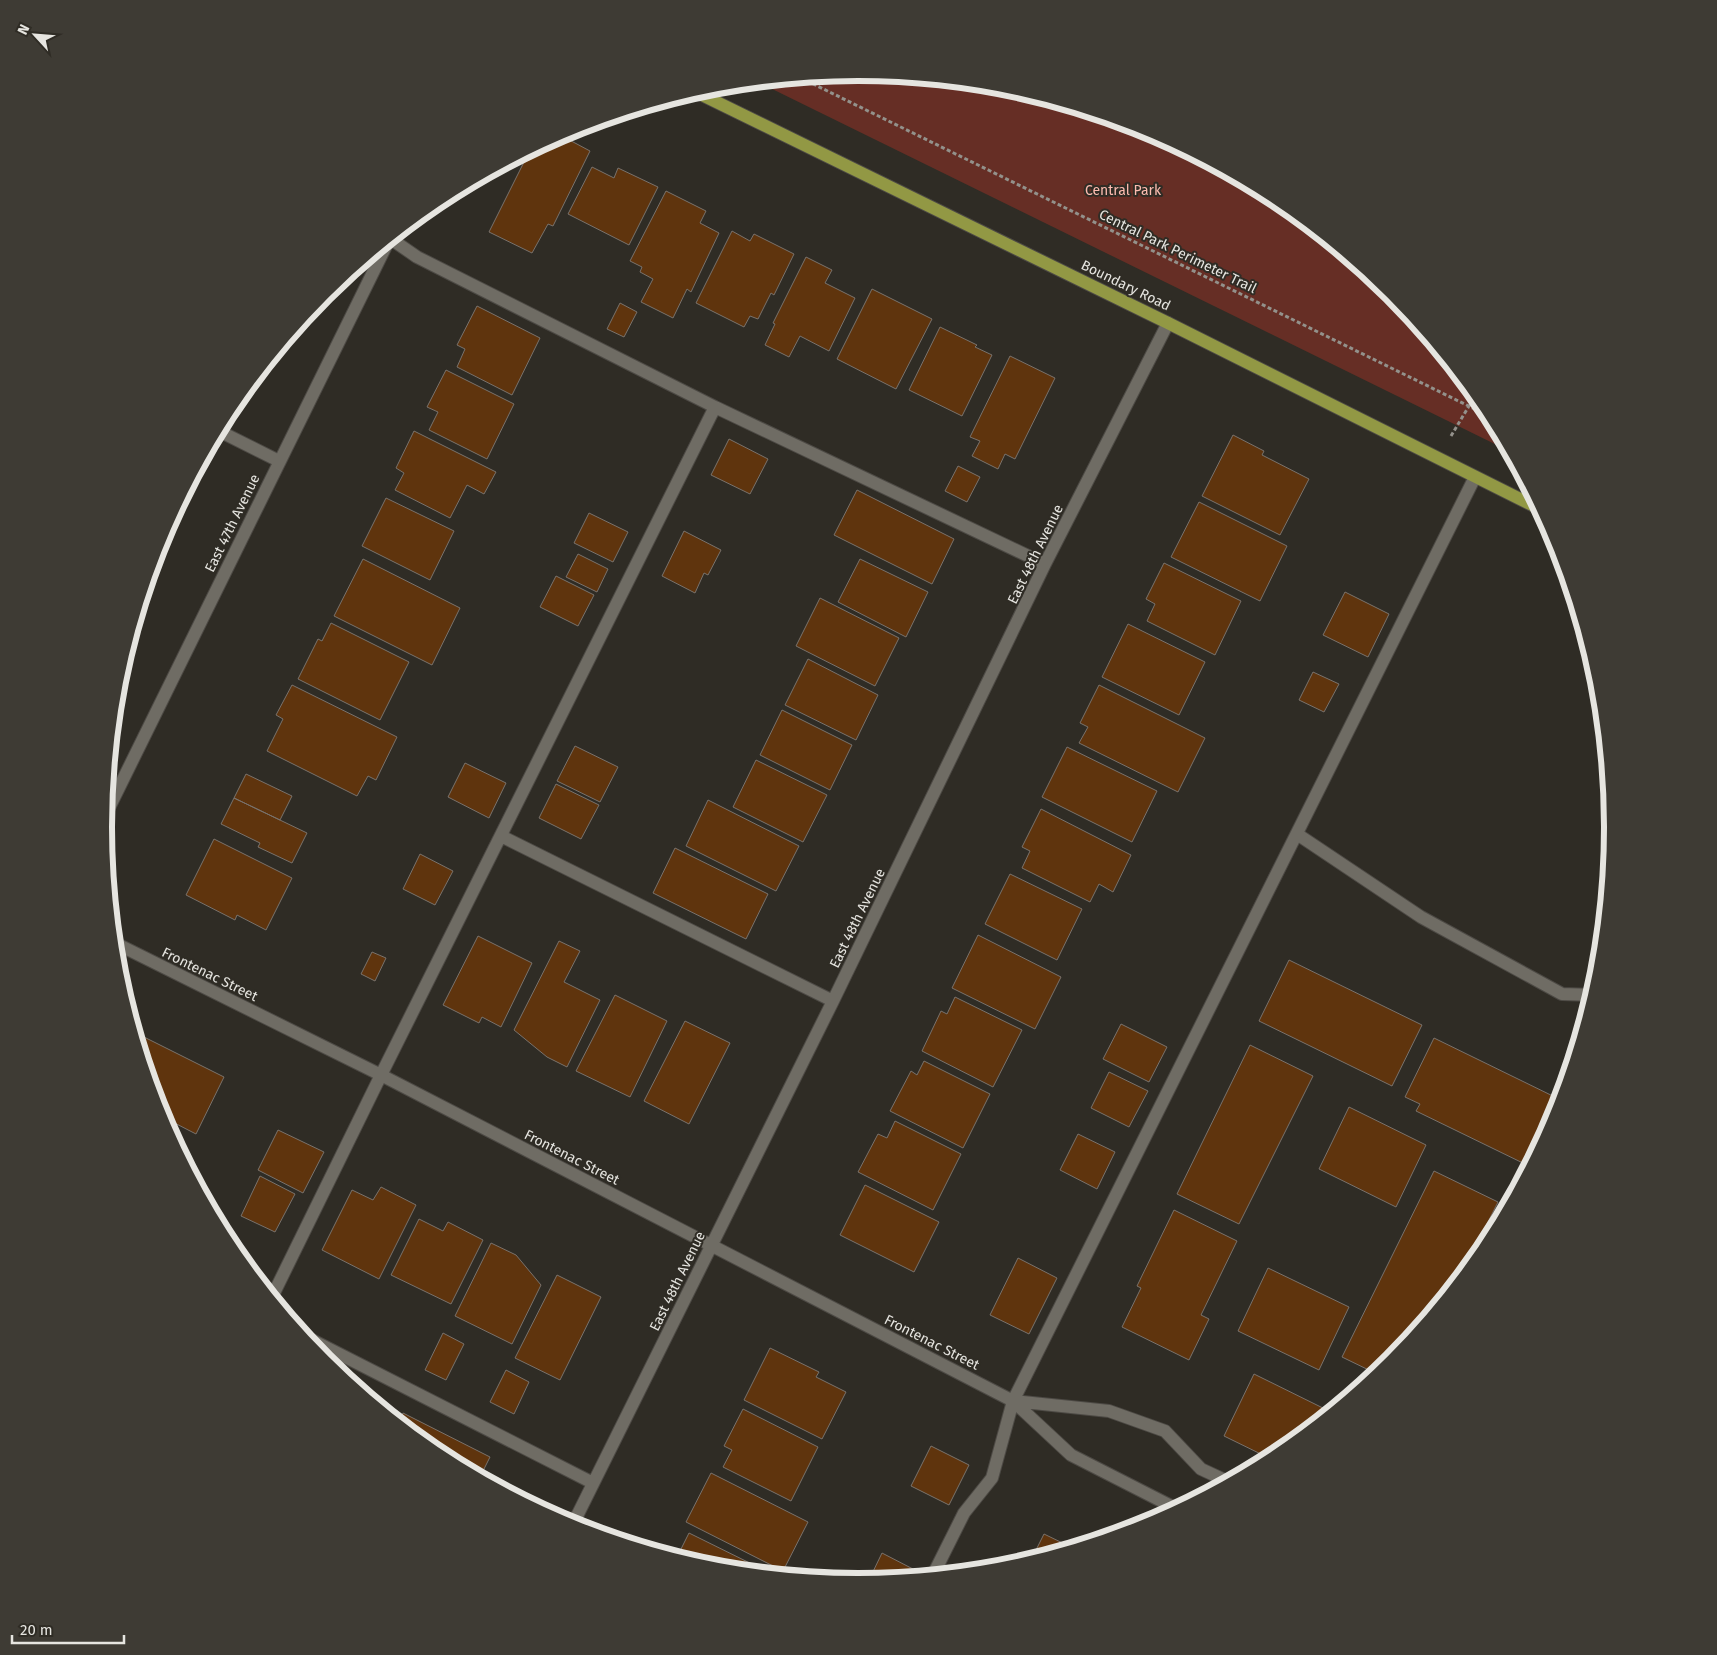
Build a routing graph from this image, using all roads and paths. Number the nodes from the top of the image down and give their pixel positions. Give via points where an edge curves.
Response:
1 (811, 83) edge
2 (707, 97) edge
3 (395, 242) edge
4 (383, 252) edge
5 (1168, 323) junction
6 (1472, 403) edge
7 (1469, 406) junction
8 (715, 407) junction
9 (1477, 410) edge
10 (225, 434) edge
11 (1438, 458) junction
12 (279, 461) junction
13 (1474, 477) junction
14 (1532, 505) edge
15 (1045, 564) junction
16 (113, 799) edge
17 (1297, 834) junction
18 (501, 836) junction
19 (123, 947) edge
20 (1585, 995) edge
21 (833, 1001) junction
22 (381, 1075) junction
23 (711, 1245) junction
24 (274, 1292) edge
25 (321, 1345) edge
26 (1013, 1401) junction
27 (1222, 1479) edge
28 (593, 1483) junction
29 (1170, 1505) edge
30 (576, 1518) edge
31 (936, 1569) edge

1 - 7 path, Central Park Perimeter Trail
2 - 5 main road, Boundary Road
3 - 8 street via 417,257
4 - 12 street, East 47th Avenue
5 - 11 main road, Boundary Road
5 - 15 street, East 48th Avenue
6 - 7 path
7 - 9 path, Central Park Perimeter Trail
7 - 11 path
8 - 15 street
8 - 18 street
10 - 12 street
11 - 13 main road, Boundary Road
12 - 16 street, East 47th Avenue
13 - 14 main road, Boundary Road
13 - 17 street
15 - 21 street, East 48th Avenue
17 - 20 street via 1421,916 1562,994
17 - 26 street
18 - 21 street
18 - 22 street
19 - 22 street, Frontenac Street
21 - 23 street, East 48th Avenue
22 - 23 street, Frontenac Street
22 - 24 street
23 - 26 street, Frontenac Street
23 - 28 street, East 48th Avenue
25 - 28 street
26 - 27 street via 1109,1411 1165,1430 1201,1469
26 - 29 street via 1071,1455
26 - 31 street via 992,1478 964,1512
28 - 30 street, East 48th Avenue

